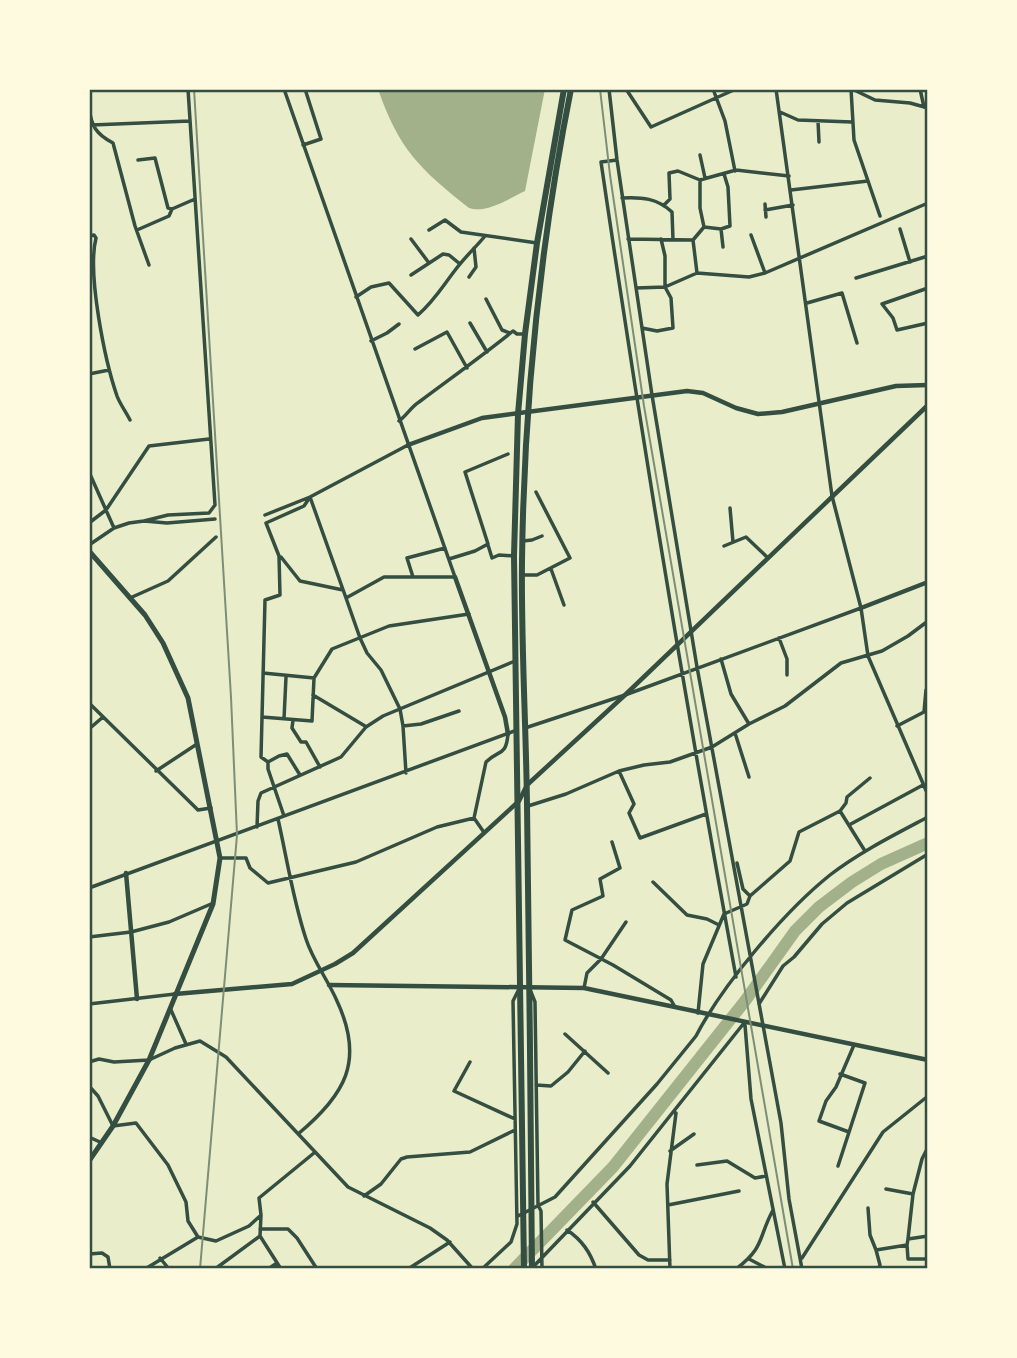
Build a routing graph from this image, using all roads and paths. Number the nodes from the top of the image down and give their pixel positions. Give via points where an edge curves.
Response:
1 (172, 89) edge
2 (298, 89) edge
3 (305, 89) edge
4 (564, 89) edge
5 (570, 89) edge
6 (609, 89) edge
7 (626, 89) edge
8 (713, 89) edge
9 (736, 89) edge
10 (776, 89) edge
11 (851, 89) edge
12 (920, 89) edge
13 (188, 90) edge
14 (284, 90) edge
15 (717, 98) junction
16 (89, 107) edge
17 (926, 108) edge
18 (780, 113) junction
19 (190, 121) junction
20 (818, 121) junction
21 (852, 122) junction
22 (92, 125) junction
23 (819, 142) dead end
24 (303, 145) junction
25 (700, 155) dead end
26 (138, 160) dead end
27 (617, 160) junction
28 (735, 171) junction
29 (724, 174) junction
30 (789, 176) junction
31 (702, 179) junction
32 (868, 181) junction
33 (791, 190) junction
34 (622, 198) junction
35 (195, 200) junction
36 (765, 204) dead end
37 (926, 204) edge
38 (664, 205) junction
39 (793, 205) junction
40 (172, 209) junction
41 (765, 210) junction
42 (928, 212) edge
43 (880, 216) dead end
44 (766, 217) dead end
45 (704, 227) junction
46 (721, 229) junction
47 (900, 229) dead end
48 (137, 230) junction
49 (429, 230) dead end
50 (751, 235) dead end
51 (89, 236) edge
52 (485, 236) junction
53 (411, 239) dead end
54 (628, 239) junction
55 (662, 239) junction
56 (673, 240) junction
57 (693, 240) junction
58 (537, 243) junction
59 (91, 247) edge
60 (723, 247) dead end
61 (474, 248) junction
62 (928, 256) edge
63 (800, 259) junction
64 (910, 261) junction
65 (429, 263) junction
66 (460, 264) junction
67 (149, 265) dead end
68 (697, 273) junction
69 (765, 273) junction
70 (411, 275) dead end
71 (865, 275) junction
72 (469, 276) dead end
73 (856, 278) dead end
74 (867, 283) dead end
75 (665, 287) junction
76 (636, 288) junction
77 (928, 288) edge
78 (356, 297) junction
79 (486, 299) dead end
80 (807, 303) junction
81 (470, 323) dead end
82 (928, 323) edge
83 (399, 324) dead end
84 (642, 328) junction
85 (510, 333) junction
86 (525, 334) junction
87 (371, 341) junction
88 (857, 343) dead end
89 (415, 349) dead end
90 (487, 352) junction
91 (467, 368) junction
92 (109, 370) junction
93 (89, 374) edge
94 (928, 385) edge
95 (652, 395) junction
96 (635, 397) junction
97 (820, 403) junction
98 (928, 405) edge
99 (527, 412) junction
100 (518, 414) junction
101 (130, 420) dead end
102 (399, 421) junction
103 (209, 439) junction
104 (408, 445) junction
105 (508, 454) dead end
106 (89, 472) edge
107 (536, 492) dead end
108 (832, 496) junction
109 (310, 497) junction
110 (730, 508) dead end
111 (106, 510) junction
112 (265, 515) dead end
113 (215, 519) dead end
114 (144, 521) junction
115 (89, 523) edge
116 (114, 528) junction
117 (542, 536) dead end
118 (216, 537) dead end
119 (523, 541) junction
120 (733, 542) junction
121 (488, 544) junction
122 (89, 545) edge
123 (724, 546) dead end
124 (445, 548) junction
125 (89, 551) edge
126 (279, 556) junction
127 (514, 556) junction
128 (768, 558) junction
129 (449, 559) junction
130 (551, 569) junction
131 (522, 575) junction
132 (413, 577) junction
133 (455, 577) junction
134 (928, 582) edge
135 (343, 590) junction
136 (130, 598) junction
137 (346, 598) junction
138 (564, 606) dead end
139 (861, 608) junction
140 (469, 614) junction
141 (928, 621) edge
142 (691, 631) junction
143 (360, 638) junction
144 (779, 638) junction
145 (677, 645) junction
146 (868, 656) junction
147 (721, 659) junction
148 (515, 661) junction
149 (697, 667) junction
150 (490, 672) junction
151 (263, 673) junction
152 (682, 673) junction
153 (787, 675) dead end
154 (286, 677) junction
155 (314, 678) junction
156 (928, 690) edge
157 (313, 695) junction
158 (625, 695) junction
159 (89, 703) edge
160 (400, 709) junction
161 (459, 711) dead end
162 (103, 717) junction
163 (262, 717) junction
164 (284, 719) junction
165 (293, 720) junction
166 (749, 724) junction
167 (403, 726) junction
168 (897, 726) junction
169 (366, 727) junction
170 (525, 728) junction
171 (89, 729) edge
172 (517, 730) junction
173 (735, 732) junction
174 (508, 734) junction
175 (198, 743) junction
176 (712, 747) junction
177 (696, 752) junction
178 (268, 762) junction
179 (320, 767) junction
180 (156, 771) junction
181 (619, 771) junction
182 (406, 773) junction
183 (300, 775) junction
184 (749, 777) dead end
185 (870, 778) dead end
186 (527, 785) junction
187 (923, 785) junction
188 (275, 786) junction
189 (928, 795) edge
190 (519, 801) junction
191 (212, 807) junction
192 (527, 807) junction
193 (839, 811) junction
194 (706, 814) junction
195 (284, 817) junction
196 (928, 817) edge
197 (474, 818) junction
198 (278, 819) junction
199 (849, 825) junction
200 (257, 827) junction
201 (483, 831) junction
202 (218, 841) junction
203 (612, 842) dead end
204 (865, 851) junction
205 (928, 855) edge
206 (220, 858) junction
207 (737, 863) dead end
208 (126, 873) junction
209 (291, 876) junction
210 (653, 883) dead end
211 (89, 888) edge
212 (750, 897) junction
213 (213, 904) junction
214 (740, 908) junction
215 (724, 914) junction
216 (626, 922) dead end
217 (719, 925) junction
218 (131, 932) junction
219 (89, 937) edge
220 (601, 959) junction
221 (749, 960) junction
222 (321, 971) junction
223 (736, 977) junction
224 (329, 985) junction
225 (520, 988) junction
226 (528, 988) junction
227 (584, 988) junction
228 (175, 994) junction
229 (137, 999) junction
230 (89, 1004) edge
231 (759, 1004) junction
232 (675, 1007) junction
233 (170, 1008) junction
234 (698, 1013) junction
235 (707, 1015) junction
236 (744, 1023) junction
237 (763, 1027) junction
238 (565, 1034) dead end
239 (186, 1044) junction
240 (854, 1045) junction
241 (584, 1051) junction
242 (149, 1060) junction
243 (928, 1060) edge
244 (89, 1062) edge
245 (470, 1062) dead end
246 (607, 1073) dead end
247 (840, 1074) junction
248 (536, 1084) junction
249 (89, 1086) edge
250 (928, 1096) edge
251 (676, 1111) junction
252 (515, 1119) junction
253 (113, 1126) junction
254 (526, 1126) junction
255 (515, 1130) junction
256 (849, 1132) junction
257 (298, 1134) junction
258 (694, 1134) dead end
259 (89, 1137) edge
260 (102, 1143) junction
261 (928, 1147) edge
262 (670, 1151) junction
263 (314, 1153) junction
264 (89, 1161) edge
265 (697, 1165) dead end
266 (838, 1166) dead end
267 (766, 1176) junction
268 (886, 1189) dead end
269 (739, 1191) dead end
270 (913, 1194) junction
271 (363, 1196) junction
272 (593, 1202) junction
273 (538, 1205) junction
274 (668, 1205) junction
275 (868, 1208) dead end
276 (774, 1209) junction
277 (261, 1215) junction
278 (517, 1216) junction
279 (260, 1229) junction
280 (566, 1230) junction
281 (928, 1236) edge
282 (198, 1237) junction
283 (260, 1237) junction
284 (908, 1239) junction
285 (450, 1242) junction
286 (907, 1245) junction
287 (876, 1250) junction
288 (89, 1254) edge
289 (542, 1256) junction
290 (160, 1258) junction
291 (749, 1259) junction
292 (928, 1259) edge
293 (801, 1260) junction
294 (670, 1261) junction
295 (277, 1263) junction
296 (110, 1269) edge
297 (145, 1269) edge
298 (169, 1269) edge
299 (215, 1269) edge
300 (268, 1269) edge
301 (281, 1269) edge
302 (317, 1269) edge
303 (408, 1269) edge
304 (473, 1269) edge
305 (482, 1269) edge
306 (524, 1269) edge
307 (531, 1269) edge
308 (542, 1269) edge
309 (596, 1269) edge
310 (670, 1269) edge
311 (736, 1269) edge
312 (768, 1269) edge
313 (785, 1269) edge
314 (802, 1269) edge
315 (878, 1269) edge

1 - 13 street
2 - 14 street
3 - 24 street via 321,139
4 - 58 highway
5 - 99 highway via 537,293
6 - 27 street
7 - 15 street via 651,127
8 - 15 street
9 - 15 street
10 - 18 street
11 - 17 street via 875,100
11 - 21 street
12 - 17 street
13 - 19 street
14 - 24 street
15 - 28 street
16 - 22 street
18 - 20 street
18 - 30 street
19 - 22 street
19 - 35 street
20 - 21 street
20 - 23 street
21 - 32 street
22 - 48 street via 98,135 113,143
24 - 78 street
25 - 31 street
26 - 40 street via 155,158
27 - 34 street
27 - 96 street via 601,162
28 - 29 street
28 - 30 street
29 - 31 street
29 - 46 street via 730,226
30 - 33 street
31 - 38 street via 678,171 669,173 670,199
31 - 45 street via 699,208
32 - 33 street
32 - 43 street
33 - 39 street
34 - 38 street
34 - 54 street
35 - 40 street
35 - 103 street
36 - 41 street
37 - 42 street
37 - 63 street
38 - 56 street via 672,212
39 - 41 street
39 - 63 street
40 - 48 street via 169,216
41 - 44 street
45 - 46 street
45 - 57 street
46 - 60 street
47 - 64 street
48 - 67 street
49 - 52 street via 445,220 461,232
50 - 69 street
51 - 59 street via 96,238
52 - 58 street
52 - 61 street
53 - 65 street
54 - 55 street
54 - 76 street
55 - 56 street
55 - 75 street
56 - 57 street
57 - 68 street
58 - 86 highway
59 - 92 street
61 - 66 street
61 - 72 street via 477,267
62 - 64 street
63 - 69 street
63 - 80 street
64 - 71 street
65 - 66 street via 449,254
65 - 70 street
66 - 78 street via 436,299 418,315 389,283
68 - 69 street via 748,277
68 - 75 street
71 - 73 street
71 - 74 street
75 - 76 street
75 - 84 street via 671,298 673,328
76 - 84 street
77 - 82 street via 882,304 897,330
78 - 87 street
79 - 85 street via 502,330
80 - 88 street via 842,293
80 - 97 street
81 - 90 street
83 - 87 street
84 - 95 street
85 - 86 street
85 - 90 street
86 - 100 highway
87 - 102 street
89 - 91 street via 449,331
90 - 91 street
91 - 102 street via 415,404
92 - 93 street
92 - 101 street
94 - 97 street via 896,386
95 - 96 street
95 - 97 street via 703,393 758,414
95 - 142 street
96 - 99 street
96 - 145 street
97 - 108 street
98 - 108 street
99 - 100 street
99 - 119 highway
100 - 104 street via 482,418
100 - 127 highway
102 - 104 street
103 - 111 street via 149,446
103 - 114 street via 215,505 209,513
104 - 109 street
104 - 124 street
105 - 121 street via 465,472
106 - 111 street
107 - 130 street via 570,558
108 - 128 street
108 - 139 street
109 - 112 street
109 - 126 street via 304,506 266,523
109 - 135 street
110 - 120 street
111 - 115 street
111 - 116 street
113 - 114 street
114 - 116 street
116 - 122 street
117 - 119 street
118 - 136 street via 168,581
119 - 131 highway
120 - 123 street
120 - 128 street via 746,537
121 - 127 street via 492,558
121 - 129 street
124 - 129 street
124 - 132 street via 407,558
125 - 136 main road
126 - 135 street via 300,581
126 - 151 street via 280,595 265,600
127 - 148 highway
128 - 142 street
129 - 133 street
130 - 131 street
130 - 138 street
131 - 170 highway
132 - 133 street
132 - 137 street via 384,577
133 - 140 street
134 - 139 street
135 - 137 street
136 - 175 main road via 163,643 188,698
137 - 143 street
139 - 144 street
139 - 146 street
140 - 143 street via 389,626
140 - 150 street
141 - 146 street
142 - 145 street
142 - 149 street
143 - 155 street via 332,649
143 - 160 street
144 - 147 street
144 - 153 street via 788,659
145 - 152 street
145 - 158 street
146 - 166 street via 841,663 785,706
146 - 168 street
147 - 149 street
147 - 166 street via 731,694
148 - 150 street
148 - 172 highway
149 - 152 street
149 - 176 street
150 - 160 street
150 - 174 street
151 - 154 street
151 - 163 street
152 - 158 street
152 - 177 street
154 - 155 street
154 - 164 street
155 - 157 street
156 - 168 street via 924,712
157 - 165 street via 312,721
157 - 169 street
158 - 170 street
158 - 186 street
159 - 162 street
160 - 167 street
160 - 169 street
161 - 167 street
162 - 171 street
162 - 180 street
163 - 164 street
163 - 178 street via 261,757
164 - 165 street
165 - 179 street via 292,728
166 - 173 street
167 - 182 street
168 - 187 street
169 - 179 street via 341,757
170 - 172 street
170 - 186 highway
172 - 174 street
172 - 190 highway
173 - 176 street
173 - 184 street
174 - 182 street
174 - 197 street via 507,747 486,762
175 - 180 street
175 - 191 main road
176 - 177 street
176 - 214 street
177 - 181 street
177 - 194 street
178 - 183 street via 287,754
178 - 188 street
179 - 183 street
180 - 191 street via 198,810
181 - 192 street
181 - 194 street via 634,804 629,813 640,838
182 - 195 street
183 - 188 street
185 - 193 street via 847,797
186 - 190 street
186 - 192 highway
187 - 189 street
187 - 199 street
188 - 195 street
188 - 200 street via 261,793
190 - 201 street
190 - 225 highway
191 - 202 main road
192 - 226 highway
193 - 199 street
193 - 212 street via 799,832 790,860
194 - 215 street
195 - 198 street
196 - 204 street
197 - 201 street
197 - 209 street via 437,827 356,862
198 - 200 street
198 - 209 street
199 - 204 street
200 - 202 street
201 - 222 street via 364,944
202 - 206 main road
202 - 208 street
203 - 220 street via 620,868 600,879 603,896 572,910 565,940
204 - 221 street via 808,894
205 - 231 street via 847,903 822,924 783,966
206 - 209 street via 246,858 250,869 268,883
206 - 213 main road
207 - 212 street via 743,889
208 - 211 street
208 - 218 street
209 - 222 street via 306,940
210 - 217 street via 687,915
212 - 214 street
213 - 218 street
213 - 228 main road
214 - 215 street
214 - 221 street
215 - 217 street
215 - 223 street
216 - 220 street
217 - 234 street via 703,964
218 - 219 street
218 - 229 street
220 - 227 street via 587,973
220 - 232 street via 671,1000
221 - 223 street
221 - 231 street
222 - 224 street
222 - 228 street via 292,984
223 - 235 street
224 - 225 street
224 - 257 street via 348,1030 349,1063 331,1104
225 - 226 street
225 - 252 street via 513,1001
225 - 254 highway
226 - 227 street
226 - 248 street via 535,1002
226 - 254 highway
227 - 232 street
228 - 229 street
228 - 233 main road
229 - 230 street
231 - 237 street
232 - 234 street
233 - 239 street
233 - 242 main road
234 - 235 street
235 - 236 street
235 - 273 street via 688,1045 592,1158 555,1197
236 - 237 street
236 - 251 street
236 - 267 street via 751,1100
237 - 240 street
237 - 293 street
238 - 241 street
239 - 242 street
239 - 257 street via 200,1041 226,1057
240 - 243 street
240 - 247 street
241 - 246 street
241 - 248 street via 551,1086
242 - 244 street
242 - 253 main road
245 - 252 street via 454,1091
247 - 256 street via 866,1083
247 - 256 street via 819,1121
248 - 273 street
249 - 253 street
250 - 293 street via 883,1132
251 - 262 street
251 - 272 street
252 - 255 street
253 - 260 main road
253 - 282 street via 139,1126 168,1165
254 - 306 highway
254 - 307 highway
255 - 271 street via 470,1152 401,1159 381,1184
255 - 278 street
256 - 266 street
257 - 263 street
258 - 262 street
259 - 260 street
260 - 264 main road
261 - 270 street
262 - 274 street
263 - 271 street
263 - 277 street via 259,1198
265 - 267 street via 727,1161 755,1178
267 - 276 street
268 - 270 street
269 - 274 street
270 - 284 street
271 - 285 street
272 - 280 street
272 - 294 street via 639,1255
273 - 278 street
273 - 289 street
274 - 294 street
275 - 287 street
276 - 291 street via 761,1243
276 - 313 street
277 - 279 street
277 - 282 street via 249,1226 216,1241
278 - 305 street via 514,1237
279 - 283 street
279 - 302 street via 288,1229
280 - 289 street
280 - 309 street via 589,1250
281 - 284 street
282 - 290 street
283 - 295 street
283 - 299 street
284 - 286 street
285 - 303 street
285 - 304 street
286 - 287 street
286 - 292 street via 908,1259
287 - 315 street
288 - 296 street via 108,1257
289 - 307 street
289 - 308 street
290 - 297 street
290 - 298 street
291 - 311 street
291 - 312 street
293 - 314 street
294 - 310 street
295 - 300 street
295 - 301 street

